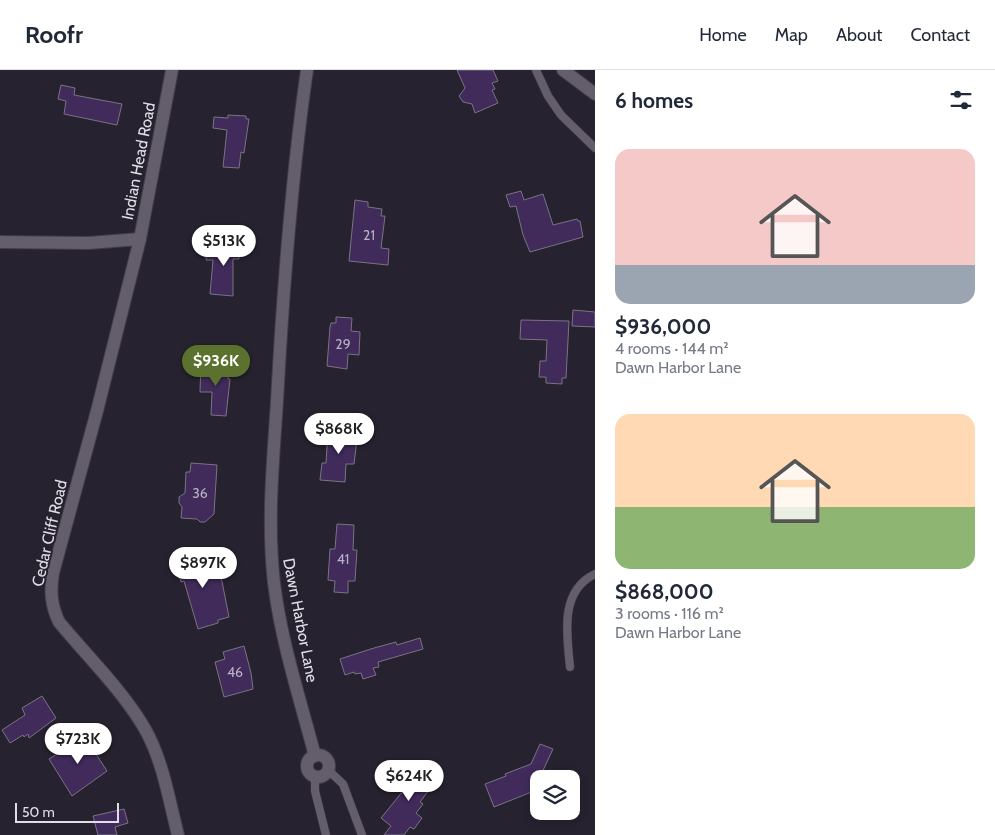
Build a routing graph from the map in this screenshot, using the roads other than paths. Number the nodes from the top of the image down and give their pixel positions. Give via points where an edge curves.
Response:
1 (172, 70) edge
2 (307, 70) edge
3 (536, 70) edge
4 (562, 70) edge
5 (595, 94) edge
6 (595, 148) edge
7 (140, 239) junction
8 (0, 242) edge
9 (595, 574) edge
10 (570, 667) dead end
11 (315, 756) junction
12 (328, 770) junction
13 (315, 776) junction
14 (178, 835) edge
15 (326, 835) edge
16 (362, 835) edge

1 - 7 street, Indian Head Road
2 - 11 street, Dawn Harbor Lane via 280,337 271,483 271,548 280,615
3 - 6 lane via 561,115
4 - 5 street
7 - 8 street, Indian Head Road via 88,243
7 - 14 street, Cedar Cliff Road via 52,573 50,596 59,622 132,708 146,731
9 - 10 lane via 579,585 569,601
11 - 12 street, Dawn Harbor Lane via 327,760
11 - 13 street, Dawn Harbor Lane via 308,766
12 - 13 street
12 - 16 lane via 343,784
13 - 15 lane via 315,791

